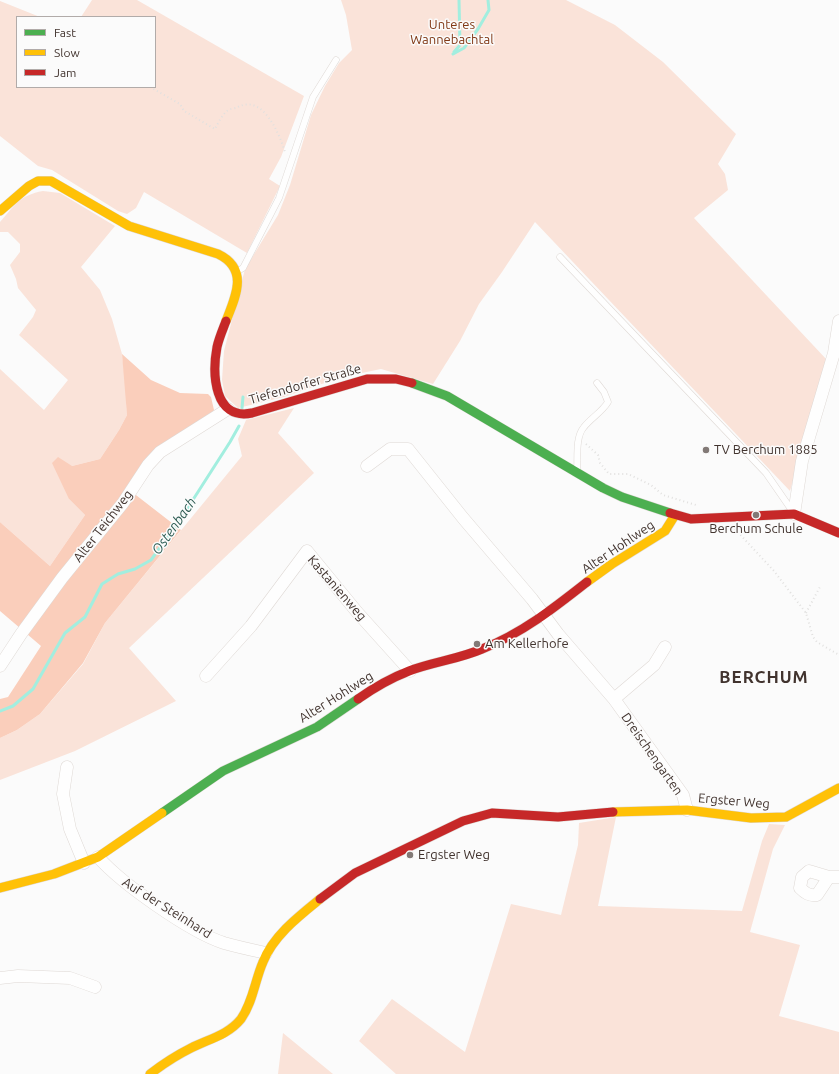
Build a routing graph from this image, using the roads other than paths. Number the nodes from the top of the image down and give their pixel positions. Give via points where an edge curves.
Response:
1 (336, 60) dead end
2 (0, 211) edge
3 (560, 257) dead end
4 (236, 272) junction
5 (839, 322) edge
6 (596, 383) dead end
7 (228, 410) junction
8 (367, 466) dead end
9 (576, 473) junction
10 (794, 514) junction
11 (675, 515) junction
12 (839, 533) edge
13 (544, 615) junction
14 (665, 647) dead end
15 (0, 666) edge
16 (410, 671) junction
17 (206, 676) dead end
18 (614, 699) junction
19 (67, 767) dead end
20 (839, 788) edge
21 (687, 810) junction
22 (98, 857) junction
23 (84, 863) junction
24 (0, 888) edge
25 (266, 953) junction
26 (0, 978) edge
27 (95, 987) dead end
28 (161, 1070) edge
29 (150, 1074) edge

1 - 4 lane via 313,97 269,219 243,268
2 - 4 street via 29,186 38,181 52,182 129,226 225,257
3 - 10 lane via 766,473
4 - 7 street via 235,296 217,348 217,385 219,395
5 - 10 street via 834,353 802,461
6 - 9 lane via 608,402 583,427 579,437
7 - 9 street, Tiefendorfer Straße via 239,414 258,412 367,379 410,381 447,396
7 - 15 street, Alter Teichweg via 160,452 148,465 123,503 62,578
8 - 13 street via 390,449 408,449
9 - 11 street, Tiefendorfer Straße via 622,497
10 - 11 street, Tiefendorfer Straße via 691,519
10 - 12 street, Tiefendorfer Straße
11 - 13 street, Alter Hohlweg via 665,531 612,564
13 - 16 street, Alter Hohlweg via 495,645
13 - 18 street, Dreischengarten
14 - 18 street, Dreischengarten via 654,665
16 - 17 street, Kastanienweg via 307,551 251,626
16 - 22 street, Alter Hohlweg via 378,685 318,726 223,771
18 - 21 street, Dreischengarten via 683,795
19 - 23 street via 63,794 70,829
20 - 21 street, Ergster Weg via 786,817 751,818
21 - 25 street, Ergster Weg via 629,811 558,817 492,813 473,818 341,880 281,935
22 - 23 street, Alter Hohlweg
22 - 25 street, Auf der Steinhard via 111,872 193,928 223,942
23 - 24 street, Alter Hohlweg
25 - 28 street, Ergster Weg via 251,1000 234,1026 192,1048
26 - 27 street via 70,978
28 - 29 street, Ergster Weg

